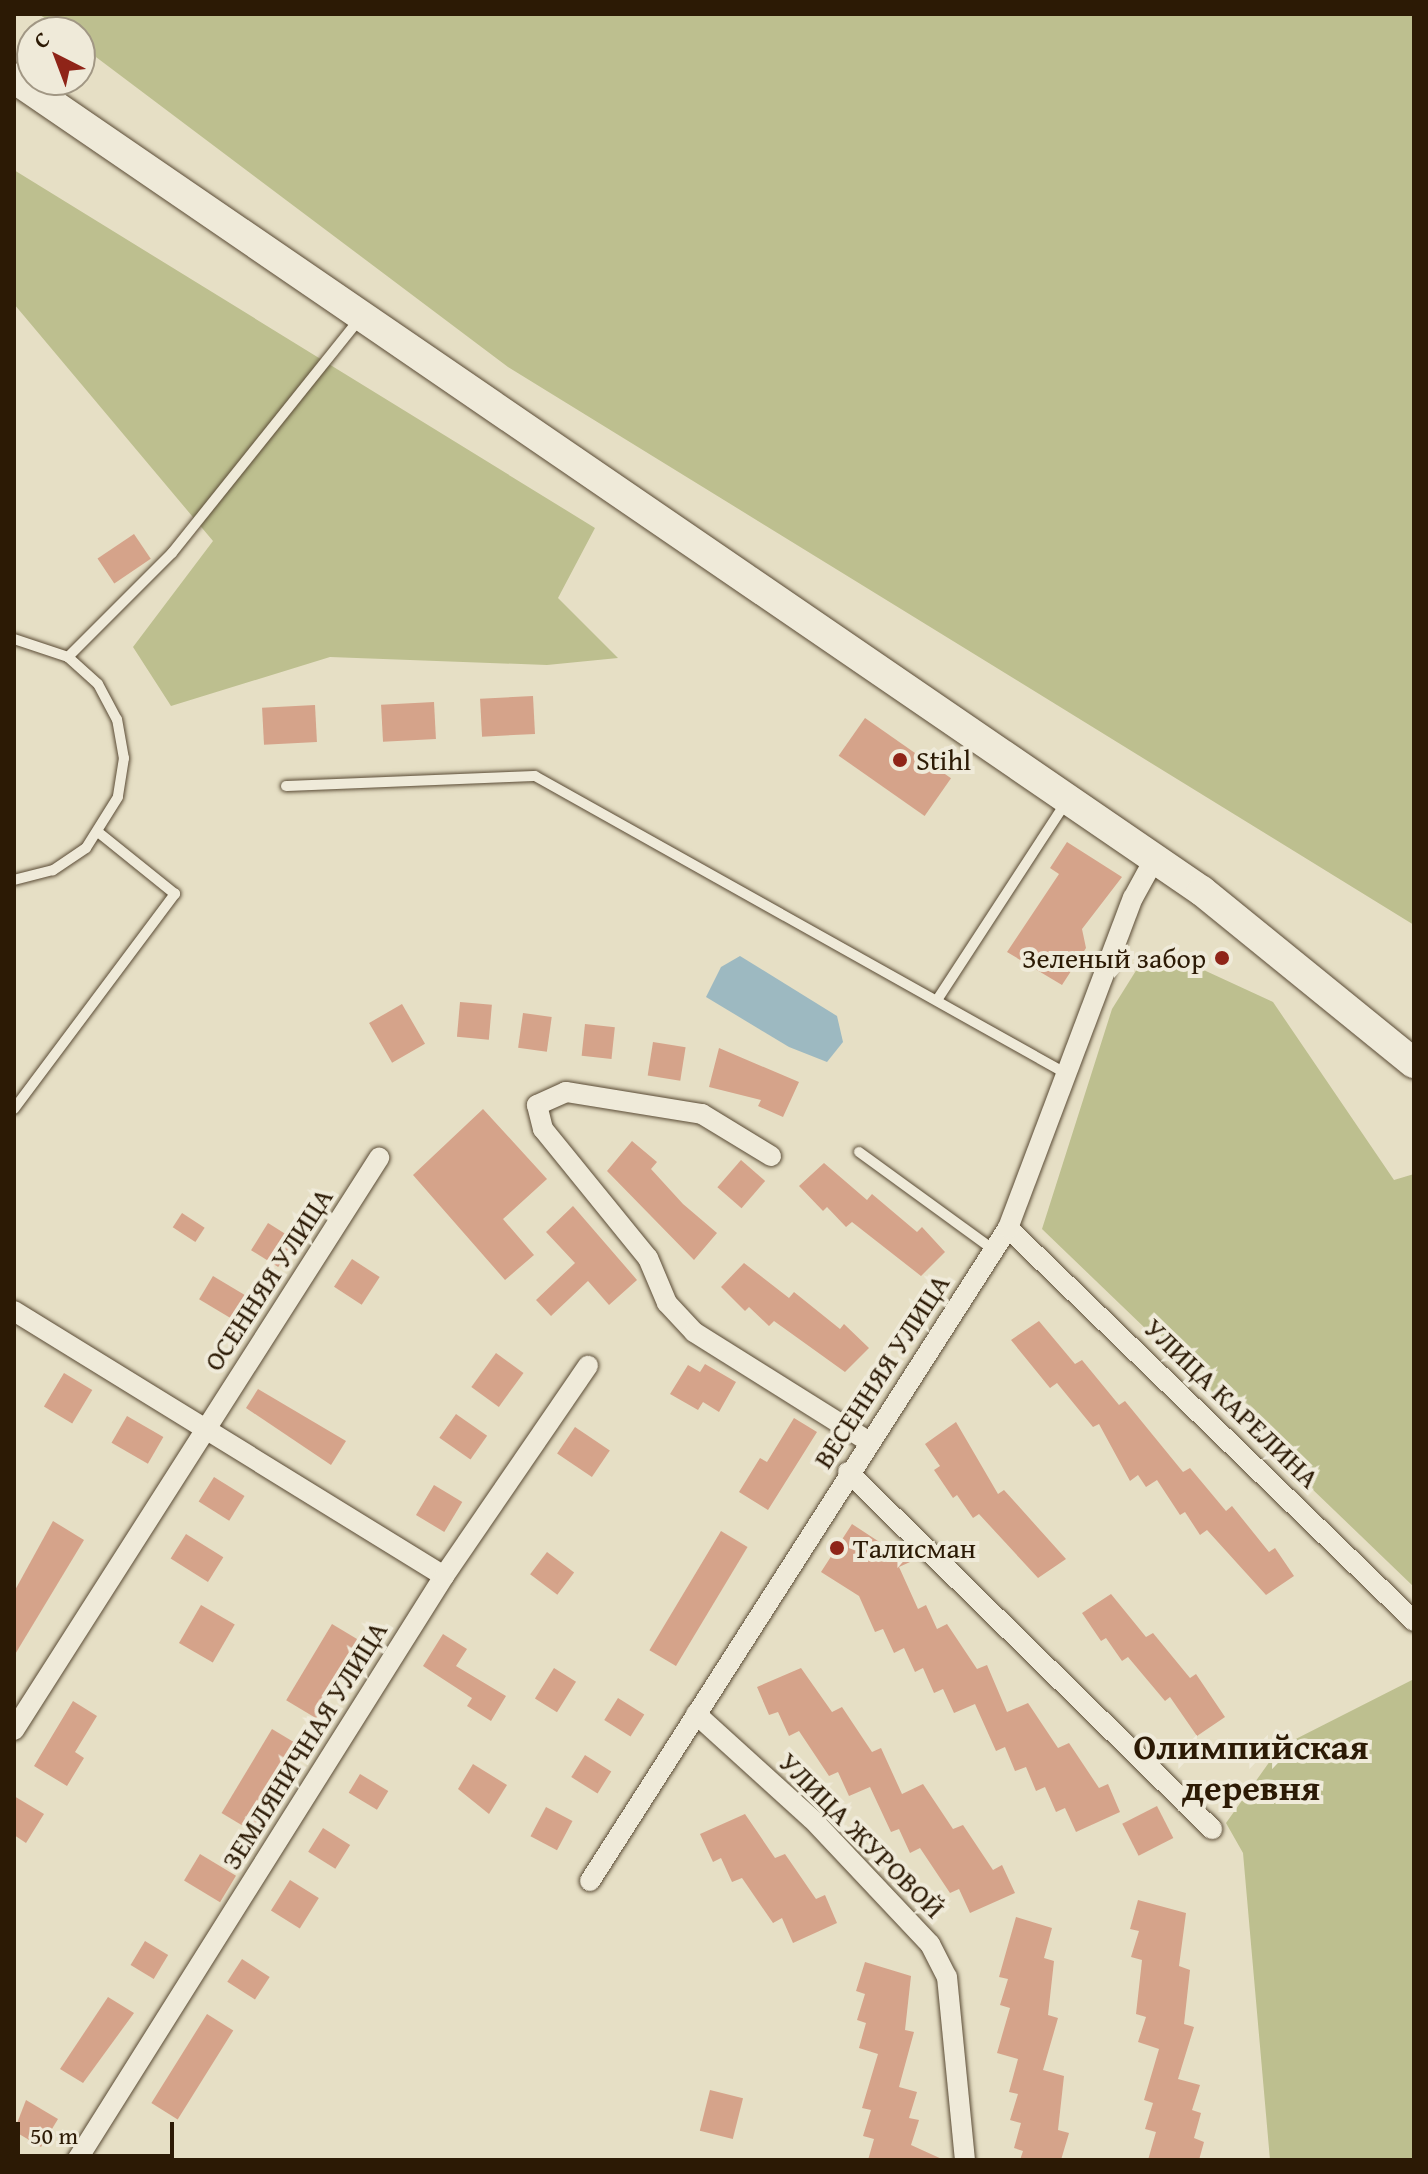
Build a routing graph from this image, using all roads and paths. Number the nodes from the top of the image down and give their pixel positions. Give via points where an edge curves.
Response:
1 (14, 78) edge
2 (360, 318) junction
3 (14, 639) edge
4 (68, 657) junction
5 (286, 786) dead end
6 (1068, 799) junction
7 (99, 833) junction
8 (1155, 858) junction
9 (14, 880) edge
10 (939, 997) junction
11 (1414, 1063) edge
12 (1067, 1074) junction
13 (14, 1109) edge
14 (859, 1152) dead end
15 (771, 1156) dead end
16 (379, 1158) dead end
17 (1008, 1228) junction
18 (994, 1250) junction
19 (14, 1311) edge
20 (588, 1366) dead end
21 (203, 1430) junction
22 (868, 1441) junction
23 (848, 1472) junction
24 (444, 1576) junction
25 (1414, 1621) edge
26 (696, 1714) junction
27 (14, 1730) edge
28 (1212, 1829) dead end
29 (590, 1881) dead end
30 (77, 2160) edge
31 (965, 2160) edge

1 - 2 street
2 - 4 lane via 172,553
2 - 6 street
3 - 4 lane
4 - 7 lane via 98,684 122,738 120,788
5 - 10 lane via 535,776
6 - 8 street
6 - 10 lane
7 - 9 lane via 53,870
7 - 13 lane via 175,894
8 - 11 street
8 - 12 street, ВЕСЕННЯЯ УЛИЦА
10 - 12 lane
12 - 17 street, ВЕСЕННЯЯ УЛИЦА
14 - 18 lane
15 - 22 street via 702,1114 566,1092 537,1105 543,1129 648,1258 667,1303 694,1332
16 - 21 street, ОСЕННЯЯ УЛИЦА
17 - 18 street, ВЕСЕННЯЯ УЛИЦА
17 - 25 street, УЛИЦА КАРЕЛИНА
18 - 22 street, ВЕСЕННЯЯ УЛИЦА
19 - 21 street
20 - 24 street, ЗЕМЛЯНИЧНАЯ УЛИЦА
21 - 24 street
21 - 27 street, ОСЕННЯЯ УЛИЦА
22 - 23 street, ВЕСЕННЯЯ УЛИЦА
23 - 26 street, ВЕСЕННЯЯ УЛИЦА
23 - 28 street
24 - 30 street, ЗЕМЛЯНИЧНАЯ УЛИЦА
26 - 29 street, ВЕСЕННЯЯ УЛИЦА
26 - 31 street, УЛИЦА ЖУРОВОЙ via 812,1819 930,1944 947,1977

